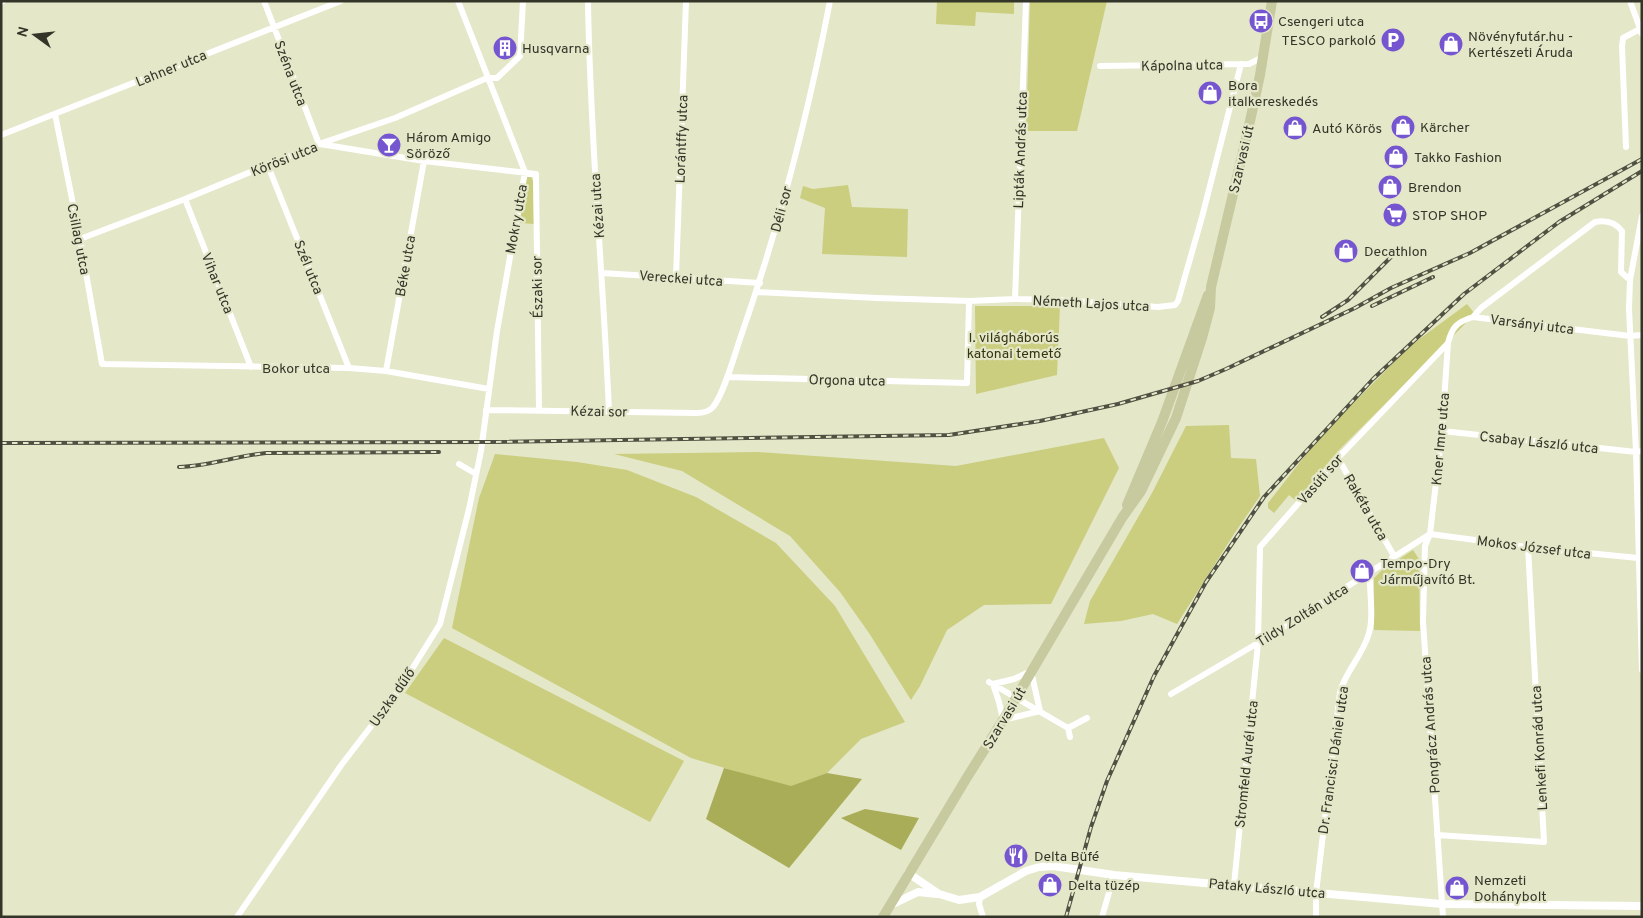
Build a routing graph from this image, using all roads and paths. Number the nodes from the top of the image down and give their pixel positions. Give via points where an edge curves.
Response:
1 (264, 1) edge
2 (341, 1) edge
3 (458, 1) edge
4 (524, 1) edge
5 (588, 1) edge
6 (686, 1) edge
7 (830, 1) edge
8 (1026, 1) edge
9 (1272, 1) edge
10 (1630, 1) edge
11 (274, 27) junction
12 (1641, 31) edge
13 (1263, 57) junction
14 (1241, 64) junction
15 (1100, 66) dead end
16 (487, 78) junction
17 (55, 114) junction
18 (1, 135) edge
19 (319, 144) junction
20 (1626, 147) dead end
21 (424, 161) junction
22 (268, 166) junction
23 (524, 172) junction
24 (185, 199) junction
25 (1642, 216) edge
26 (80, 240) junction
27 (602, 273) junction
28 (676, 276) junction
29 (1630, 280) junction
30 (760, 283) junction
31 (1211, 287) junction
32 (756, 292) junction
33 (1015, 299) junction
34 (969, 301) junction
35 (1473, 317) junction
36 (1642, 335) edge
37 (1630, 336) junction
38 (1448, 343) junction
39 (102, 364) joint
40 (251, 367) junction
41 (349, 368) junction
42 (386, 371) junction
43 (727, 377) junction
44 (489, 388) junction
45 (486, 410) junction
46 (538, 410) junction
47 (711, 410) joint
48 (609, 411) junction
49 (1442, 431) junction
50 (481, 447) joint
51 (1639, 452) edge
52 (1338, 458) junction
53 (459, 464) dead end
54 (476, 474) junction
55 (1122, 518) junction
56 (1430, 534) junction
57 (1528, 547) junction
58 (1394, 556) junction
59 (1638, 558) junction
60 (1640, 571) edge
61 (1367, 575) junction
62 (1258, 642) junction
63 (1642, 670) edge
64 (1031, 671) junction
65 (991, 683) junction
66 (1171, 694) dead end
67 (1016, 698) junction
68 (1040, 711) junction
69 (1087, 718) dead end
70 (1003, 720) junction
71 (1068, 728) junction
72 (1070, 737) dead end
73 (1437, 835) junction
74 (908, 873) junction
75 (1114, 875) junction
76 (1234, 885) junction
77 (1316, 893) junction
78 (939, 894) junction
79 (980, 897) junction
80 (1442, 904) junction
81 (890, 905) junction
82 (1642, 906) edge
83 (237, 917) edge
84 (883, 917) edge
85 (983, 917) edge
86 (1102, 917) edge
87 (1316, 917) edge
88 (1442, 917) edge

1 - 11 street, Széna utca
2 - 11 street, Lahner utca
3 - 16 street, Mokry utca
4 - 16 street via 520,56 497,78
5 - 27 street, Kézai utca via 593,159
6 - 28 street, Lorántffy utca
7 - 30 street, Déli sor via 794,159
8 - 33 street, Lipták András utca
9 - 13 main road, Szarvasi út
10 - 12 street
11 - 17 street, Lahner utca
11 - 19 street, Széna utca
12 - 20 street via 1623,38
13 - 14 street, Kápolna utca
13 - 31 main road, Szarvasi út
14 - 15 street, Kápolna utca
14 - 33 street, Németh Lajos utca via 1202,217 1175,306
16 - 19 street, Körösi utca via 395,118
16 - 23 street, Mokry utca
17 - 18 street, Lahner utca
17 - 26 street, Csillag utca
19 - 21 street
19 - 22 street, Körösi utca
21 - 23 street
21 - 42 street, Béke utca
22 - 24 street, Körösi utca
22 - 41 street, Szél utca
23 - 44 street, Mokry utca
23 - 46 street, Északi sor via 536,174
24 - 26 street, Körösi utca
24 - 40 street, Vihar utca
25 - 29 street
26 - 39 street, Csillag utca
27 - 28 street, Vereckei utca
27 - 48 street, Kézai utca
28 - 30 street, Vereckei utca
29 - 35 street via 1621,272 1622,231 1602,220 1595,222
29 - 37 street
30 - 32 street, Déli sor
31 - 55 main road, Szarvasi út via 1162,422
31 - 55 main road, Szarvasi út via 1210,308 1176,418 1141,491
32 - 34 street, Németh Lajos utca
32 - 43 street, Déli sor
33 - 34 street, Németh Lajos utca
34 - 43 street, Orgona utca via 968,383
35 - 37 street, Varsányi utca
35 - 38 street, Varsányi utca via 1456,325
36 - 37 street, Varsányi utca
37 - 51 street
38 - 49 street, Kner Imre utca
38 - 52 street, Vasúti sor
39 - 40 street, Bokor utca
40 - 41 street, Bokor utca
41 - 42 street, Bokor utca
42 - 44 street, Bokor utca
43 - 47 street, Déli sor
44 - 45 street, Mokry utca
45 - 46 street, Kézai sor
45 - 50 street, Mokry utca
46 - 48 street, Kézai sor
47 - 48 street, Kézai sor via 696,413
49 - 51 street, Csabay László utca
49 - 56 street, Kner Imre utca
50 - 54 street, Uszka dűlő
51 - 59 street
52 - 58 street, Rakéta utca
52 - 62 street, Vasúti sor via 1260,547
53 - 54 street
54 - 83 street, Uszka dűlő via 440,624 399,690 342,764
55 - 64 main road, Szarvasi út
56 - 57 street, Mokos József utca
56 - 58 street, Tildy Zoltán utca
56 - 73 street, Pongrácz András utca via 1425,546 1423,621
57 - 59 street, Mokos József utca
57 - 73 street, Lenkefi Konrád utca via 1544,842
58 - 61 street, Tildy Zoltán utca
59 - 60 street
60 - 63 street
61 - 62 street, Tildy Zoltán utca
61 - 77 street, Dr. Francisci Dániel utca via 1370,581 1370,630 1342,682
62 - 66 street, Tildy Zoltán utca
62 - 76 street, Stromfeld Aurél utca
64 - 65 street via 1014,679
64 - 67 main road, Szarvasi út
64 - 68 street
65 - 67 street
65 - 70 street via 1000,702
67 - 68 street
67 - 70 main road, Szarvasi út
68 - 70 street
68 - 71 street
69 - 71 street
70 - 74 main road, Szarvasi út
71 - 72 street
73 - 80 street, Pongrácz András utca
74 - 78 street, Pataky László utca
74 - 81 main road, Szarvasi út
75 - 76 street, Pataky László utca
75 - 79 street, Pataky László utca via 1053,866 1038,867
75 - 86 street
76 - 77 street, Pataky László utca
77 - 80 street, Pataky László utca
77 - 87 street, Dr. Francisci Dániel utca
78 - 79 street, Pataky László utca via 959,900
78 - 81 street via 918,892
79 - 85 street
80 - 82 street, Pataky László utca
80 - 88 street, Pongrácz András utca
81 - 84 main road, Szarvasi út

